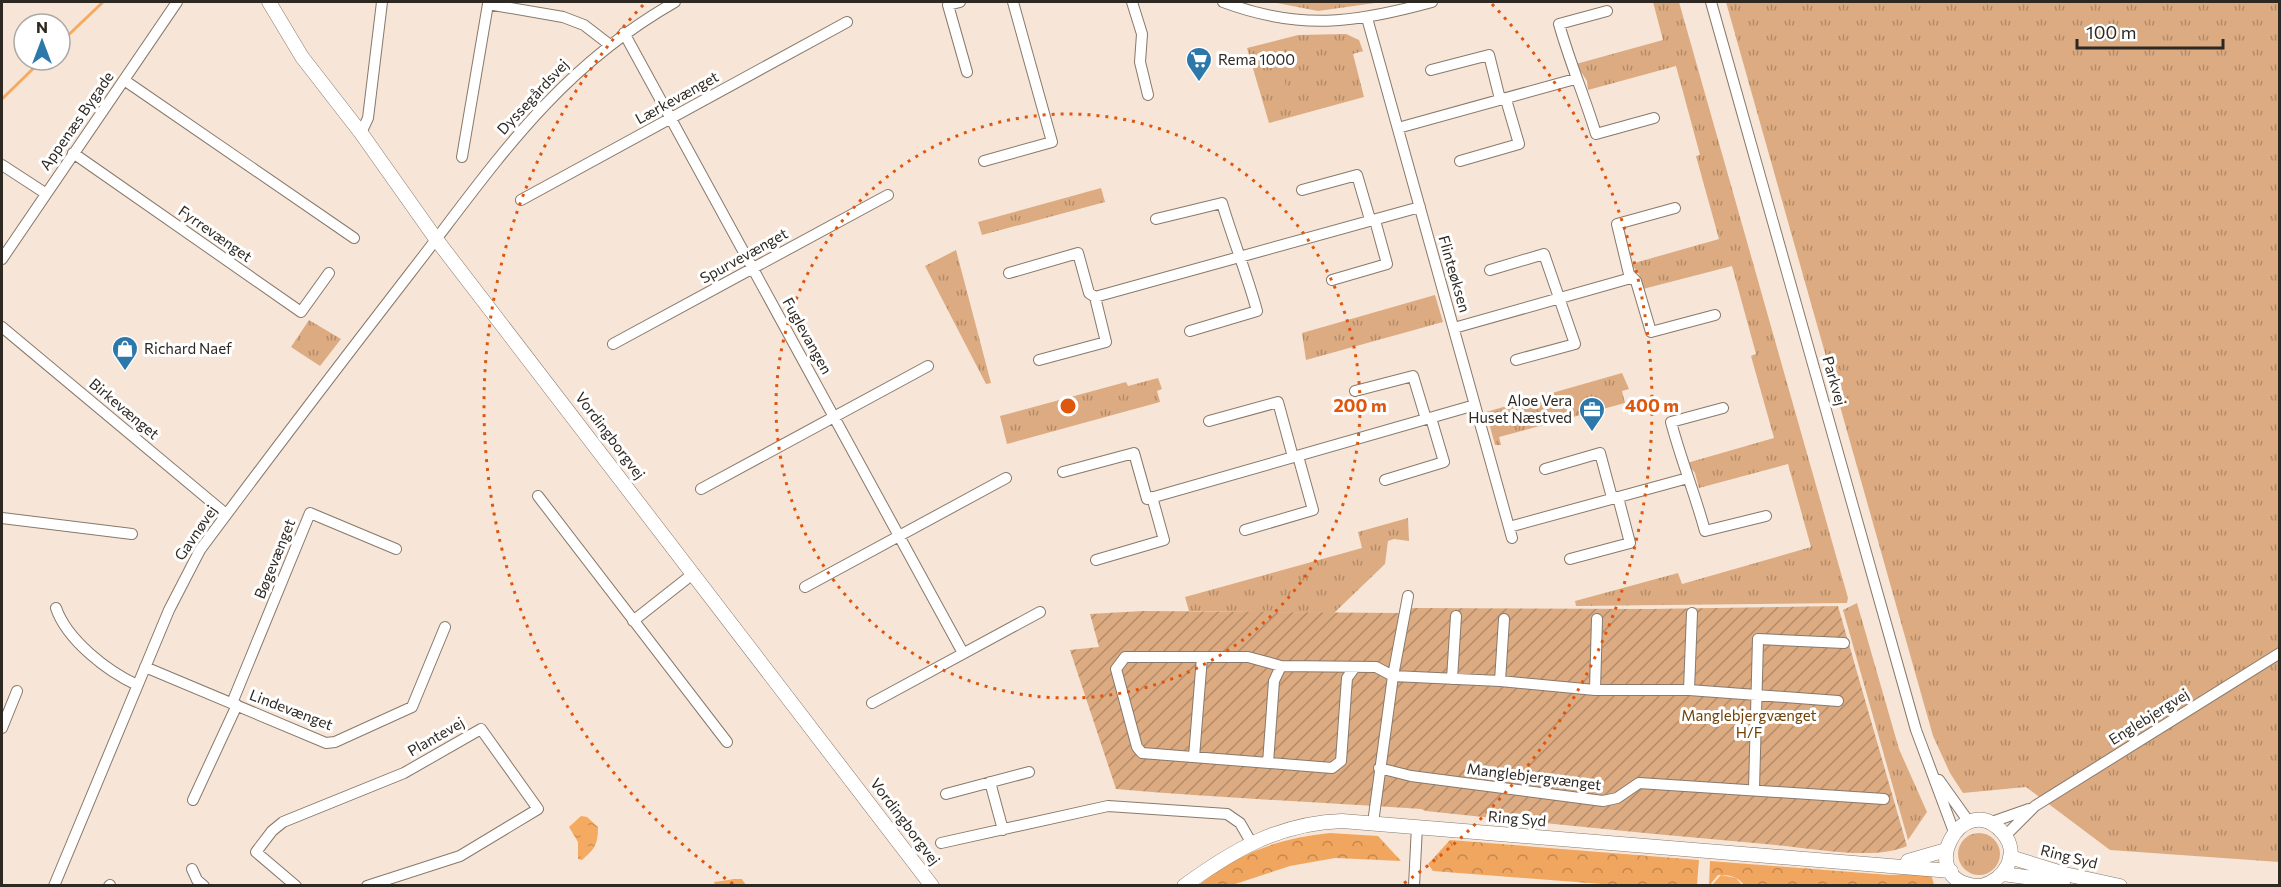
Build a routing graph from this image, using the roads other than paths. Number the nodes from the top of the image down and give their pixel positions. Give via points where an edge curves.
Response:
1 (177, 2) edge
2 (269, 2) edge
3 (382, 2) edge
4 (675, 2) edge
5 (960, 2) edge
6 (1013, 2) edge
7 (1132, 2) edge
8 (1223, 2) edge
9 (1432, 2) edge
10 (1711, 2) edge
11 (1607, 11) dead end
12 (1367, 18) junction
13 (847, 22) dead end
14 (624, 33) junction
15 (610, 45) junction
16 (1431, 70) dead end
17 (967, 72) dead end
18 (1575, 79) junction
19 (124, 80) junction
20 (1148, 95) dead end
21 (1504, 99) junction
22 (671, 118) junction
23 (1654, 118) dead end
24 (1398, 128) junction
25 (361, 133) junction
26 (73, 153) junction
27 (462, 157) dead end
28 (1460, 161) dead end
29 (984, 162) dead end
30 (2, 165) edge
31 (1302, 190) dead end
32 (45, 193) junction
33 (888, 195) dead end
34 (521, 200) dead end
35 (1420, 207) junction
36 (1675, 208) dead end
37 (1156, 219) dead end
38 (1372, 220) junction
39 (354, 238) dead end
40 (436, 239) junction
41 (1239, 257) junction
42 (2, 259) edge
43 (753, 268) junction
44 (1490, 270) dead end
45 (329, 273) dead end
46 (1009, 273) dead end
47 (1631, 278) junction
48 (1332, 279) dead end
49 (1095, 297) junction
50 (1560, 298) junction
51 (1715, 315) dead end
52 (2, 327) edge
53 (1454, 328) junction
54 (1190, 331) dead end
55 (613, 344) dead end
56 (1039, 360) dead end
57 (1516, 360) dead end
58 (928, 366) dead end
59 (1355, 391) dead end
60 (1475, 405) junction
61 (1723, 408) dead end
62 (835, 418) junction
63 (1428, 419) junction
64 (1209, 421) dead end
65 (1296, 456) junction
66 (1545, 469) dead end
67 (1063, 472) dead end
68 (1006, 478) dead end
69 (1688, 478) junction
70 (1385, 480) dead end
71 (701, 489) dead end
72 (538, 496) dead end
73 (1152, 497) junction
74 (1615, 498) junction
75 (226, 514) junction
76 (1766, 516) dead end
77 (2, 518) edge
78 (1245, 530) dead end
79 (132, 534) dead end
80 (899, 536) junction
81 (396, 549) dead end
82 (1570, 559) dead end
83 (1095, 560) dead end
84 (694, 573) junction
85 (805, 587) dead end
86 (1408, 596) dead end
87 (56, 608) dead end
88 (1040, 612) dead end
89 (1692, 613) dead end
90 (1456, 616) dead end
91 (1504, 619) dead end
92 (1597, 619) dead end
93 (633, 621) junction
94 (445, 627) dead end
95 (1844, 643) dead end
96 (963, 653) junction
97 (2280, 653) edge
98 (1202, 657) junction
99 (1281, 666) junction
100 (145, 667) junction
101 (1355, 667) junction
102 (1393, 676) junction
103 (1452, 679) junction
104 (1500, 681) junction
105 (137, 685) junction
106 (1595, 690) junction
107 (1689, 690) junction
108 (17, 691) dead end
109 (1756, 696) junction
110 (1838, 700) dead end
111 (872, 703) dead end
112 (235, 704) junction
113 (2, 728) edge
114 (727, 742) dead end
115 (1194, 758) junction
116 (1268, 762) junction
117 (1931, 767) junction
118 (1379, 768) junction
119 (1029, 772) dead end
120 (990, 782) junction
121 (1754, 789) junction
122 (946, 794) dead end
123 (1884, 799) dead end
124 (194, 800) dead end
125 (2035, 806) junction
126 (1970, 822) junction
127 (1373, 823) junction
128 (1989, 823) junction
129 (1417, 826) junction
130 (1003, 830) junction
131 (1954, 832) junction
132 (2005, 836) junction
133 (941, 843) dead end
134 (1251, 843) junction
135 (1946, 850) junction
136 (2010, 857) junction
137 (1862, 864) junction
138 (192, 869) dead end
139 (1951, 871) junction
140 (2003, 874) junction
141 (289, 883) edge
142 (54, 885) edge
143 (204, 885) edge
144 (367, 885) edge
145 (932, 885) edge
146 (1184, 885) edge
147 (1414, 885) edge
148 (1980, 885) edge
149 (2087, 885) edge
150 (2120, 885) edge

1 - 19 street, Appenæs Bygade
2 - 25 main road, Vordingborgvej via 302,57
3 - 25 street via 368,118
4 - 14 street, Dyssegårdsvej
5 - 17 street via 948,5
6 - 29 street via 1052,142
7 - 20 street via 1142,34 1140,62
8 - 12 street via 1314,23
9 - 12 street
10 - 117 street, Parkvej via 1916,730
11 - 18 street via 1559,24
12 - 24 street, Flinteøksen
13 - 22 street, Lærkevænget
14 - 15 street, Dyssegårdsvej
14 - 22 street, Fuglevangen
15 - 27 street via 584,25 562,17 488,4
15 - 40 street, Dyssegårdsvej via 539,108
16 - 21 street via 1489,55 1499,95
18 - 21 street
18 - 23 street via 1580,82 1596,134
19 - 26 street, Appenæs Bygade
19 - 39 street
21 - 24 street
21 - 28 street via 1519,144
22 - 34 street, Lærkevænget
22 - 43 street, Fuglevangen
24 - 35 street, Flinteøksen
25 - 40 main road, Vordingborgvej
26 - 32 street, Appenæs Bygade
26 - 45 street, Fyrrevænget via 301,312
30 - 32 street
31 - 38 street via 1357,175
32 - 42 street, Appenæs Bygade
33 - 43 street, Spurvevænget
35 - 38 street
35 - 53 street, Flinteøksen
36 - 47 street via 1617,224
37 - 41 street via 1222,203
38 - 41 street
38 - 48 street via 1387,264
40 - 75 street, Gavnøvej
40 - 84 main road, Vordingborgvej
41 - 49 street
41 - 54 street via 1257,311
43 - 55 street, Spurvevænget
43 - 62 street, Fuglevangen
44 - 50 street via 1544,254
46 - 49 street via 1078,253 1089,293
47 - 50 street
47 - 51 street via 1636,281 1651,332
49 - 56 street via 1107,342
50 - 53 street
50 - 57 street via 1575,344
52 - 75 street, Birkevænget
53 - 60 street, Flinteøksen
58 - 62 street
59 - 63 street via 1413,376
60 - 63 street
60 - 74 street, Flinteøksen via 1510,532
61 - 69 street via 1671,422
62 - 71 street
62 - 80 street, Fuglevangen
63 - 65 street
63 - 70 street via 1444,462
64 - 65 street via 1278,402
65 - 73 street
65 - 78 street via 1313,510
66 - 74 street via 1600,453
67 - 73 street via 1134,453 1147,499
68 - 80 street
69 - 74 street
69 - 76 street via 1706,531
72 - 93 street
73 - 83 street via 1164,540
74 - 82 street via 1630,543
75 - 100 street, Gavnøvej via 187,572
77 - 79 street
80 - 85 street
80 - 96 street, Fuglevangen
81 - 112 street, Bøgevænget via 310,513
84 - 93 street
84 - 145 main road, Vordingborgvej
86 - 102 street
87 - 105 street via 67,632 121,678
88 - 96 street
89 - 107 street
90 - 103 street
91 - 104 street
92 - 106 street
93 - 114 street
94 - 112 street, Lindevænget via 412,707 336,742 326,742
95 - 109 street via 1758,639
96 - 111 street
97 - 125 street, Englebjergvej
98 - 99 street via 1248,657
98 - 115 street
98 - 115 street via 1125,657 1116,669 1137,747 1142,753
99 - 101 street
99 - 116 street via 1274,681
100 - 105 street, Gavnøvej
100 - 112 street, Lindevænget
101 - 102 street via 1376,667
101 - 116 street via 1347,678 1341,761 1337,766
102 - 103 street
102 - 118 street
103 - 104 street
104 - 106 street
105 - 142 street, Gavnøvej
106 - 107 street
107 - 109 street
108 - 113 street
109 - 110 street
109 - 121 street
112 - 124 street
115 - 116 street
117 - 126 street, Parkvej
117 - 131 street, Parkvej
118 - 121 street, Manglebjergvænget via 1411,776 1603,801 1617,798 1639,783
118 - 127 street
119 - 120 street
120 - 122 street
120 - 130 street
121 - 123 street, Manglebjergvænget
125 - 128 street, Englebjergvej
125 - 132 street, Englebjergvej
126 - 128 main road
126 - 131 main road
127 - 129 main road, Ring Syd
127 - 134 main road, Ring Syd via 1321,822 1276,832
128 - 132 main road
129 - 137 main road, Ring Syd
129 - 147 street
130 - 133 street
130 - 134 street via 1108,806 1227,814 1240,823
131 - 135 main road
132 - 136 main road
134 - 146 main road, Ring Syd
135 - 137 main road, Ring Syd via 1916,860
135 - 139 main road
136 - 140 main road
136 - 150 main road, Ring Syd via 2056,872
137 - 139 main road, Ring Syd
138 - 143 street
139 - 148 main road via 1964,882
140 - 148 main road
140 - 149 main road, Ring Syd
141 - 144 street, Plantevej via 256,852 283,822 404,773 481,729 538,809 460,856

